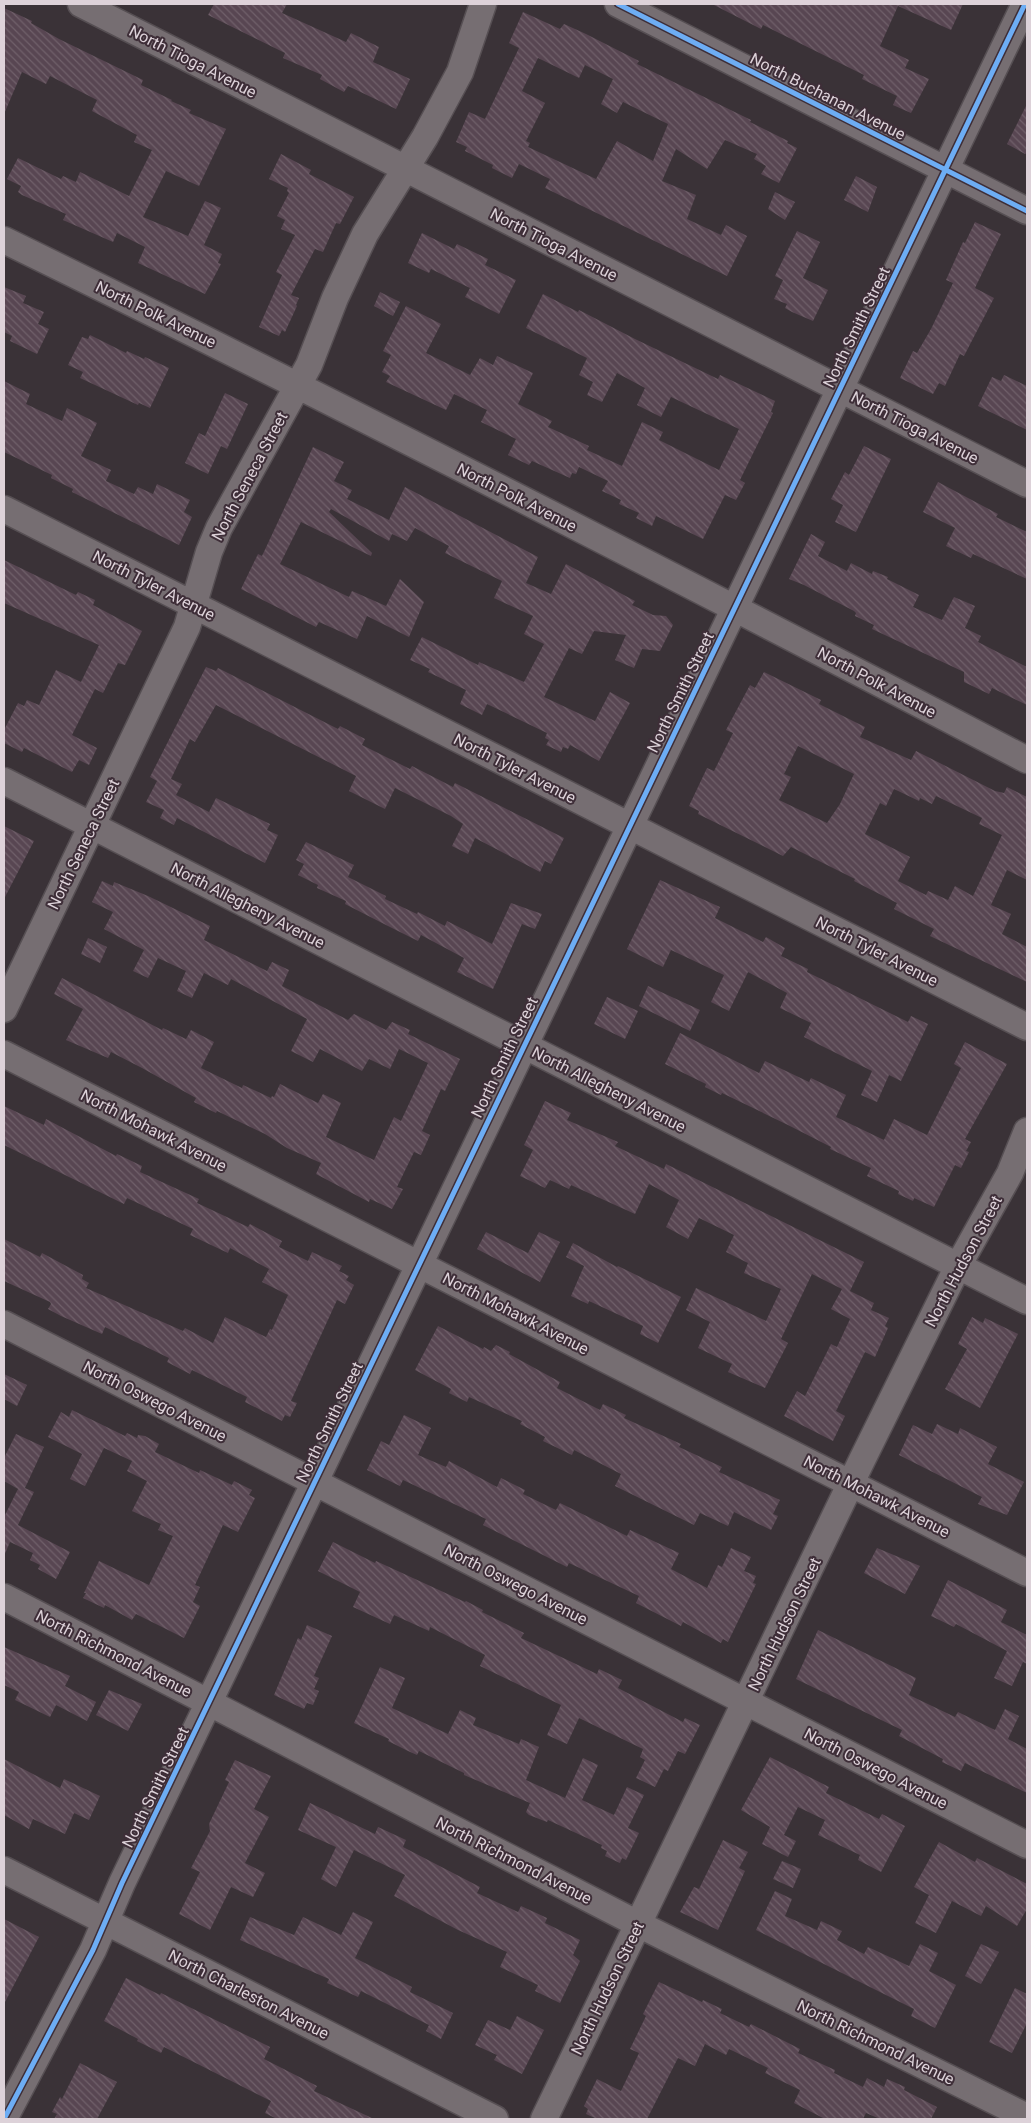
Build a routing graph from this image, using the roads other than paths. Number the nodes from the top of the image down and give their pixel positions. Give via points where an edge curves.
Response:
1 (81, 4) edge
2 (483, 4) edge
3 (618, 4) edge
4 (1026, 4) edge
5 (406, 169) junction
6 (945, 170) junction
7 (1027, 212) edge
8 (4, 240) edge
9 (298, 386) junction
10 (840, 389) junction
11 (1027, 484) edge
12 (4, 509) edge
13 (194, 605) junction
14 (735, 608) junction
15 (1027, 760) edge
16 (4, 781) edge
17 (92, 826) junction
18 (629, 826) junction
19 (4, 1009) edge
20 (1027, 1027) edge
21 (524, 1046) junction
22 (4, 1054) edge
23 (1027, 1131) edge
24 (418, 1264) junction
25 (958, 1266) junction
26 (1027, 1301) edge
27 (4, 1324) edge
28 (314, 1482) junction
29 (852, 1484) junction
30 (1027, 1573) edge
31 (4, 1597) edge
32 (209, 1702) junction
33 (746, 1702) junction
34 (1027, 1845) edge
35 (4, 1870) edge
36 (106, 1921) junction
37 (638, 1924) junction
38 (1027, 2117) edge
39 (4, 2119) edge
40 (495, 2119) edge
41 (544, 2119) edge

1 - 5 street, North Tioga Avenue
2 - 5 street, North Seneca Street via 460,72
3 - 6 street, North Buchanan Avenue
4 - 6 street, North Smith Street
5 - 9 street, North Seneca Street via 365,234
5 - 10 street, North Tioga Avenue
6 - 7 street, North Buchanan Avenue
6 - 10 street, North Smith Street
8 - 9 street, North Polk Avenue
9 - 13 street, North Seneca Street via 219,528
9 - 14 street, North Polk Avenue
10 - 11 street, North Tioga Avenue
10 - 14 street, North Smith Street
12 - 13 street, North Tyler Avenue
13 - 17 street, North Seneca Street via 187,627
13 - 18 street, North Tyler Avenue
14 - 15 street, North Polk Avenue
14 - 18 street, North Smith Street
16 - 17 street, North Allegheny Avenue
17 - 19 street, North Seneca Street
17 - 21 street, North Allegheny Avenue
18 - 20 street, North Tyler Avenue
18 - 21 street, North Smith Street
21 - 24 street, North Smith Street
21 - 25 street, North Allegheny Avenue
22 - 24 street, North Mohawk Avenue
23 - 25 street, North Hudson Street via 1010,1173
24 - 28 street, North Smith Street
24 - 29 street, North Mohawk Avenue
25 - 26 street, North Allegheny Avenue
25 - 29 street, North Hudson Street
27 - 28 street, North Oswego Avenue
28 - 32 street, North Smith Street
28 - 33 street, North Oswego Avenue
29 - 30 street, North Mohawk Avenue
29 - 33 street, North Hudson Street
31 - 32 street, North Richmond Avenue
32 - 36 street, North Smith Street
32 - 37 street, North Richmond Avenue
33 - 34 street, North Oswego Avenue
33 - 37 street, North Hudson Street
35 - 36 street, North Charleston Avenue
36 - 39 street, North Smith Street
36 - 40 street, North Charleston Avenue
37 - 38 street, North Richmond Avenue
37 - 41 street, North Hudson Street

